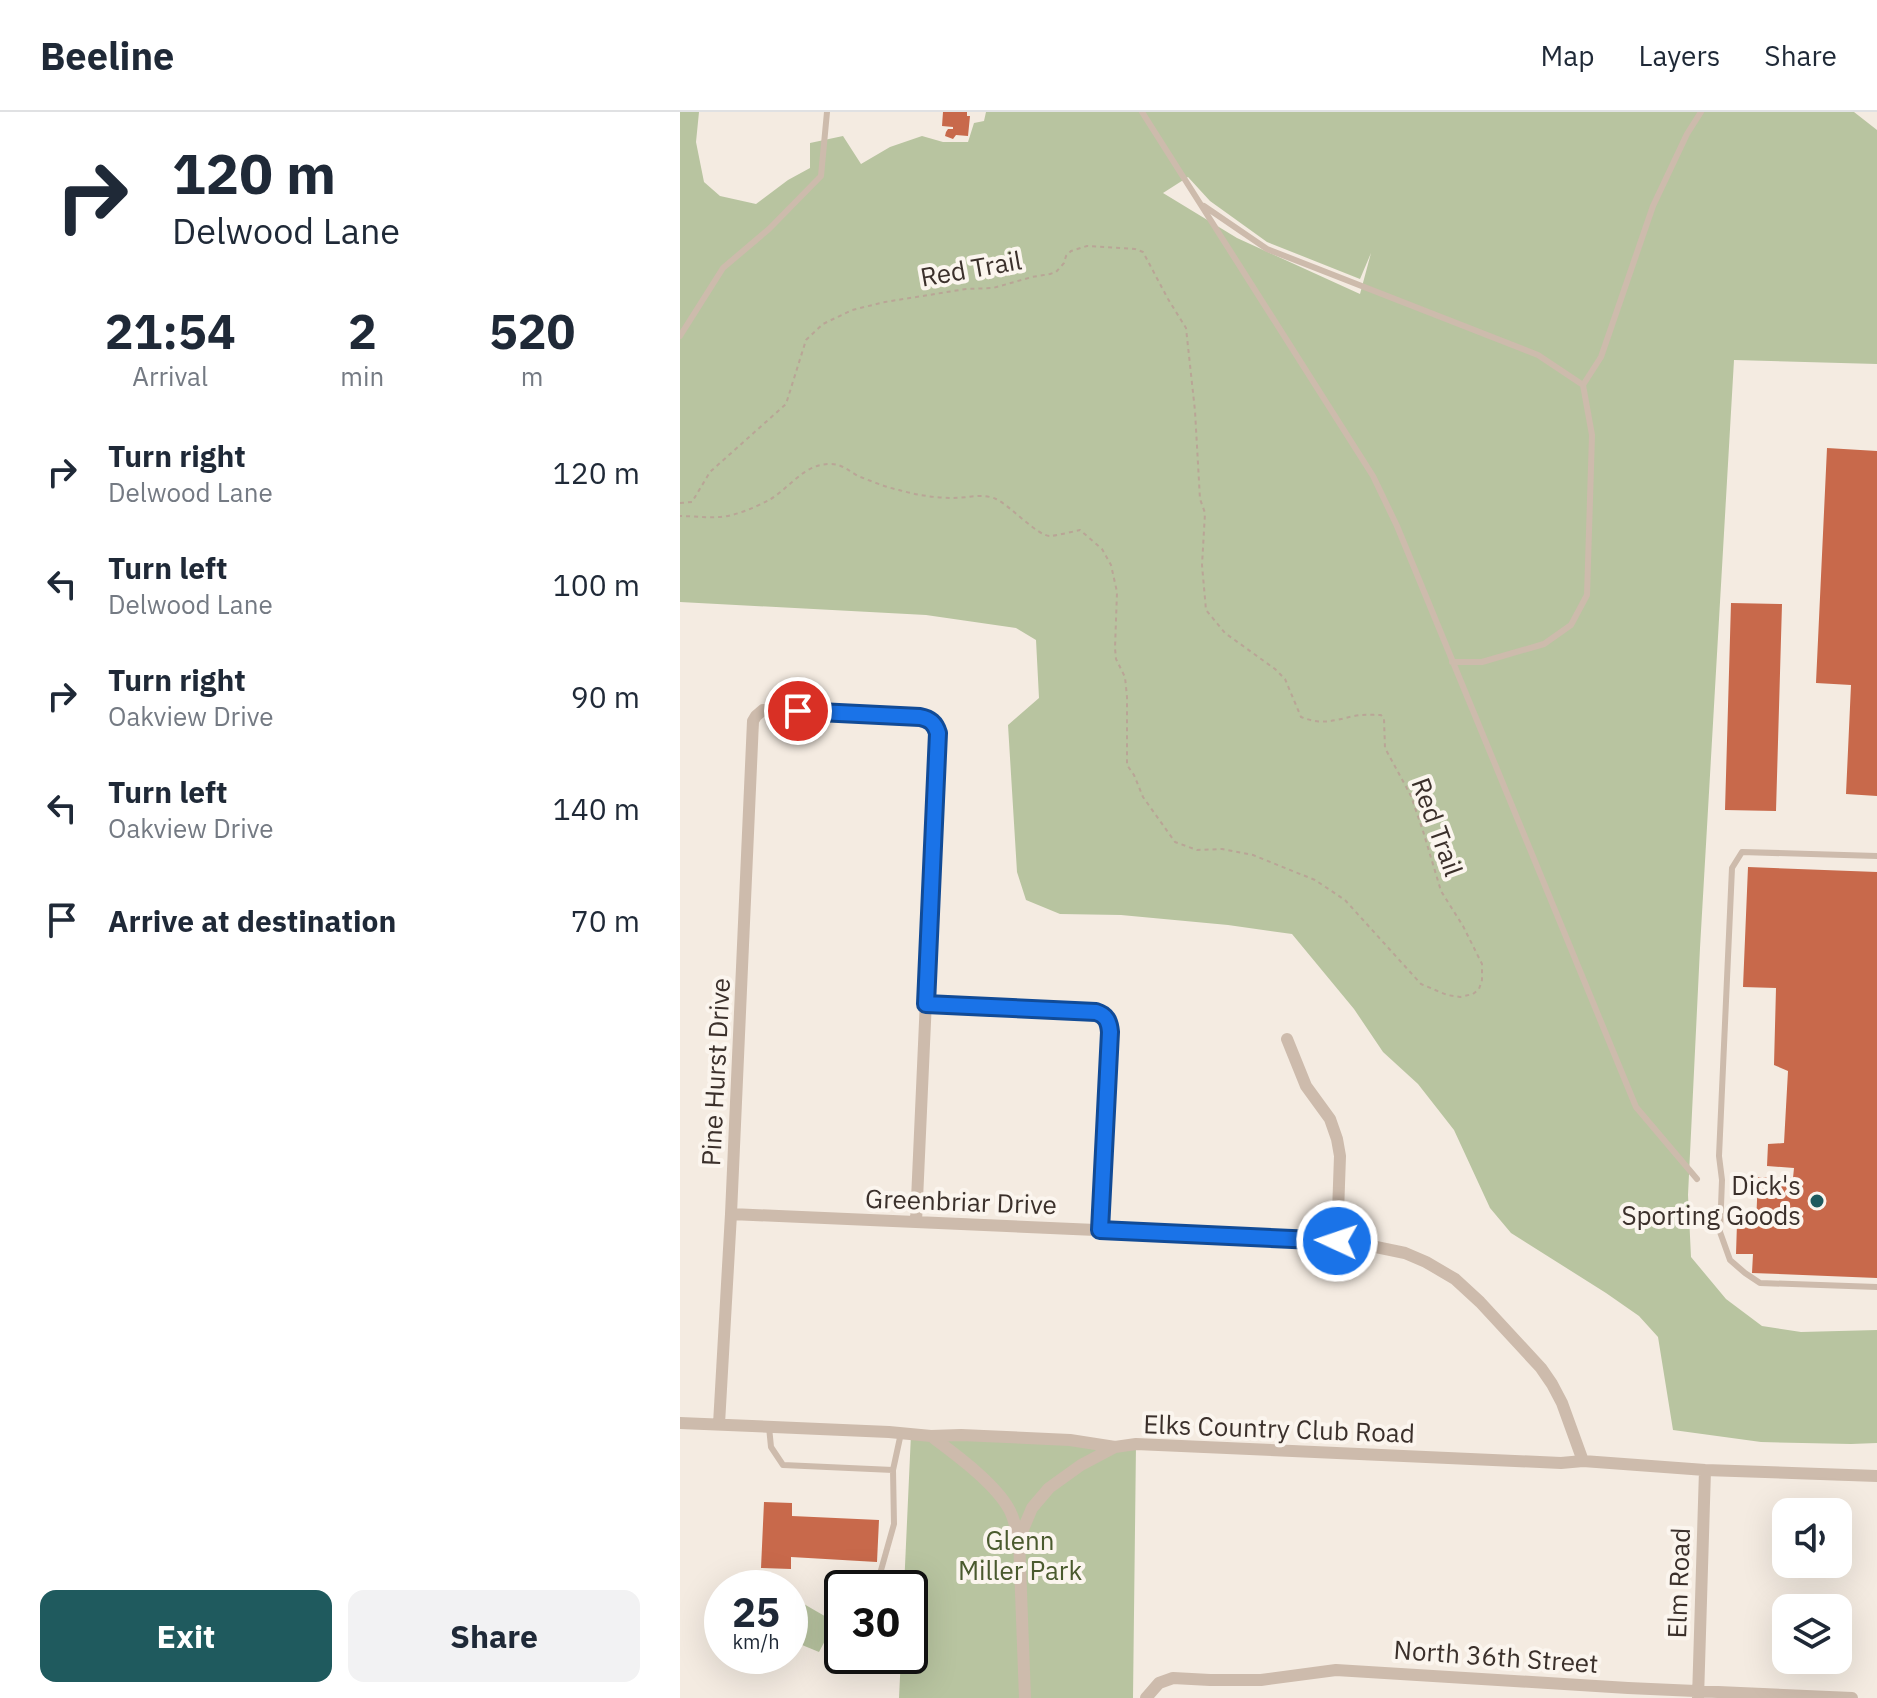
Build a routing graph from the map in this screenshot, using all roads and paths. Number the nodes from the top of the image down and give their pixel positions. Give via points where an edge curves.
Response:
1 (827, 112) edge
2 (1142, 112) edge
3 (1701, 112) edge
4 (1201, 204) junction
5 (680, 336) edge
6 (1583, 385) junction
7 (680, 503) edge
8 (680, 516) edge
9 (1452, 662) junction
10 (1877, 856) edge
11 (926, 1004) junction
12 (1287, 1039) dead end
13 (1697, 1179) dead end
14 (731, 1214) junction
15 (916, 1222) junction
16 (1100, 1230) junction
17 (1337, 1241) junction
18 (1877, 1287) edge
19 (680, 1423) edge
20 (719, 1424) junction
21 (769, 1427) junction
22 (901, 1433) junction
23 (931, 1436) junction
24 (1115, 1447) junction
25 (1583, 1461) junction
26 (893, 1470) junction
27 (1705, 1470) junction
28 (1877, 1476) edge
29 (1019, 1539) junction
30 (881, 1570) edge
31 (1698, 1694) edge
32 (1025, 1698) edge
33 (1146, 1698) edge
34 (1852, 1698) edge

1 - 5 lane via 821,176 723,268
2 - 4 lane
3 - 6 lane via 1653,206 1601,357
4 - 6 lane via 1267,249 1538,355
4 - 9 lane via 1373,476
6 - 9 lane via 1592,435 1587,595 1571,625 1544,644 1482,662
7 - 8 path, Red Trail via 692,502 710,472 786,404 806,340 823,324 885,302 993,288 1050,274 1071,251 1087,246 1143,252 1186,328 1205,513 1206,610 1225,633 1285,679 1301,717 1321,722 1364,714 1384,719 1385,748 1411,796 1441,891 1482,964 1479,989 1460,997 1421,984 1345,900 1300,872 1244,852 1197,850 1175,842 1127,765 1125,677 1115,648 1117,592 1102,549 1080,530 1041,534 994,498 901,491 828,463 800,475 772,498 734,514
9 - 13 lane via 1636,1107
10 - 18 lane via 1742,852 1732,868 1719,1156 1720,1232 1730,1260 1745,1273 1760,1283
11 - 14 street, Pine Hurst Drive via 936,726 920,717 767,710 756,716
11 - 15 street
11 - 16 street via 1105,1016 1110,1032
12 - 17 street via 1306,1086 1330,1119 1337,1139
14 - 15 street, Greenbriar Drive
14 - 20 street, Pine Hurst Drive
15 - 16 street, Greenbriar Drive
16 - 17 street, Greenbriar Drive
17 - 25 street, Greenbriar Drive via 1405,1253 1455,1279 1541,1368 1562,1403
19 - 20 street, Elks Country Club Road
20 - 21 street, Elks Country Club Road
21 - 22 street, Elks Country Club Road
21 - 26 lane via 771,1447 783,1465
22 - 23 street, Elks Country Club Road
22 - 26 lane
23 - 24 street, Elks Country Club Road via 1070,1440
23 - 29 street via 1001,1495
24 - 25 street, Elks Country Club Road
24 - 29 street via 1049,1488 1032,1508
25 - 27 street, Elks Country Club Road
26 - 30 lane via 894,1524
27 - 28 street, Elks Country Club Road
27 - 31 street, Elm Road
29 - 32 street
31 - 33 street, North 36th Street via 1336,1670 1261,1680 1173,1678 1159,1683
31 - 34 street, North 36th Street

